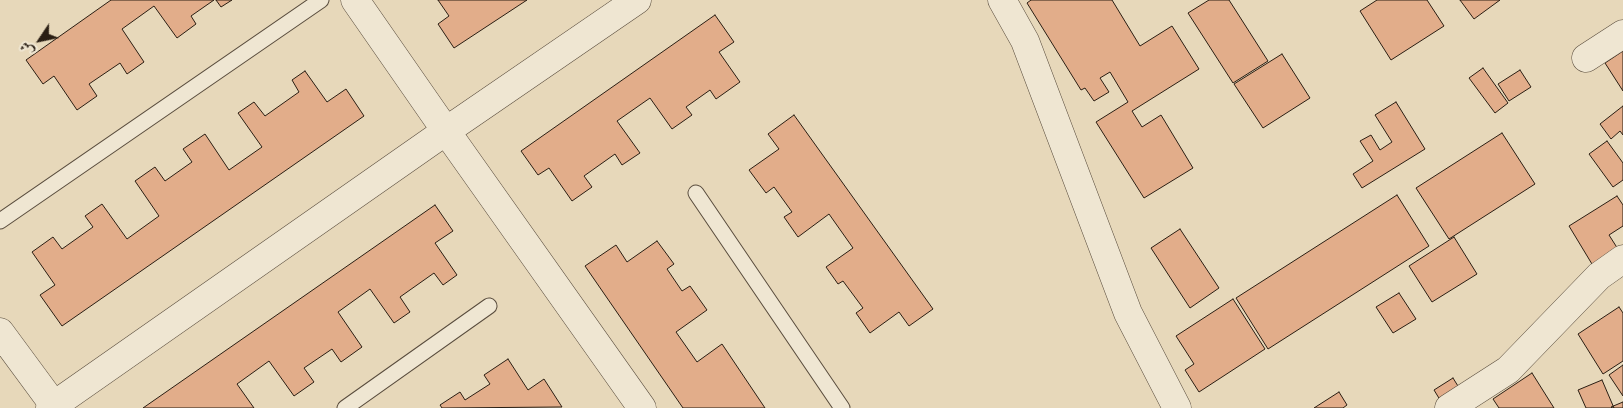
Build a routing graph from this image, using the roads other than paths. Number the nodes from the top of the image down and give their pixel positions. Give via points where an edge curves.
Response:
1 (321, 0) edge
2 (355, 0) edge
3 (637, 0) edge
4 (1002, 0) edge
5 (1623, 34) edge
6 (1586, 58) dead end
7 (446, 131) junction
8 (696, 193) dead end
9 (0, 221) edge
10 (1623, 259) edge
11 (489, 306) dead end
12 (0, 332) edge
13 (53, 407) edge
14 (345, 408) edge
15 (642, 408) edge
16 (842, 408) edge
17 (1177, 408) edge
18 (1449, 408) edge

1 - 9 lane
2 - 7 street
3 - 7 street
4 - 17 street via 1024,40 1128,313
5 - 6 street
7 - 13 street
7 - 15 street
8 - 16 lane
10 - 18 street via 1599,276 1508,370
11 - 14 lane
12 - 13 street

